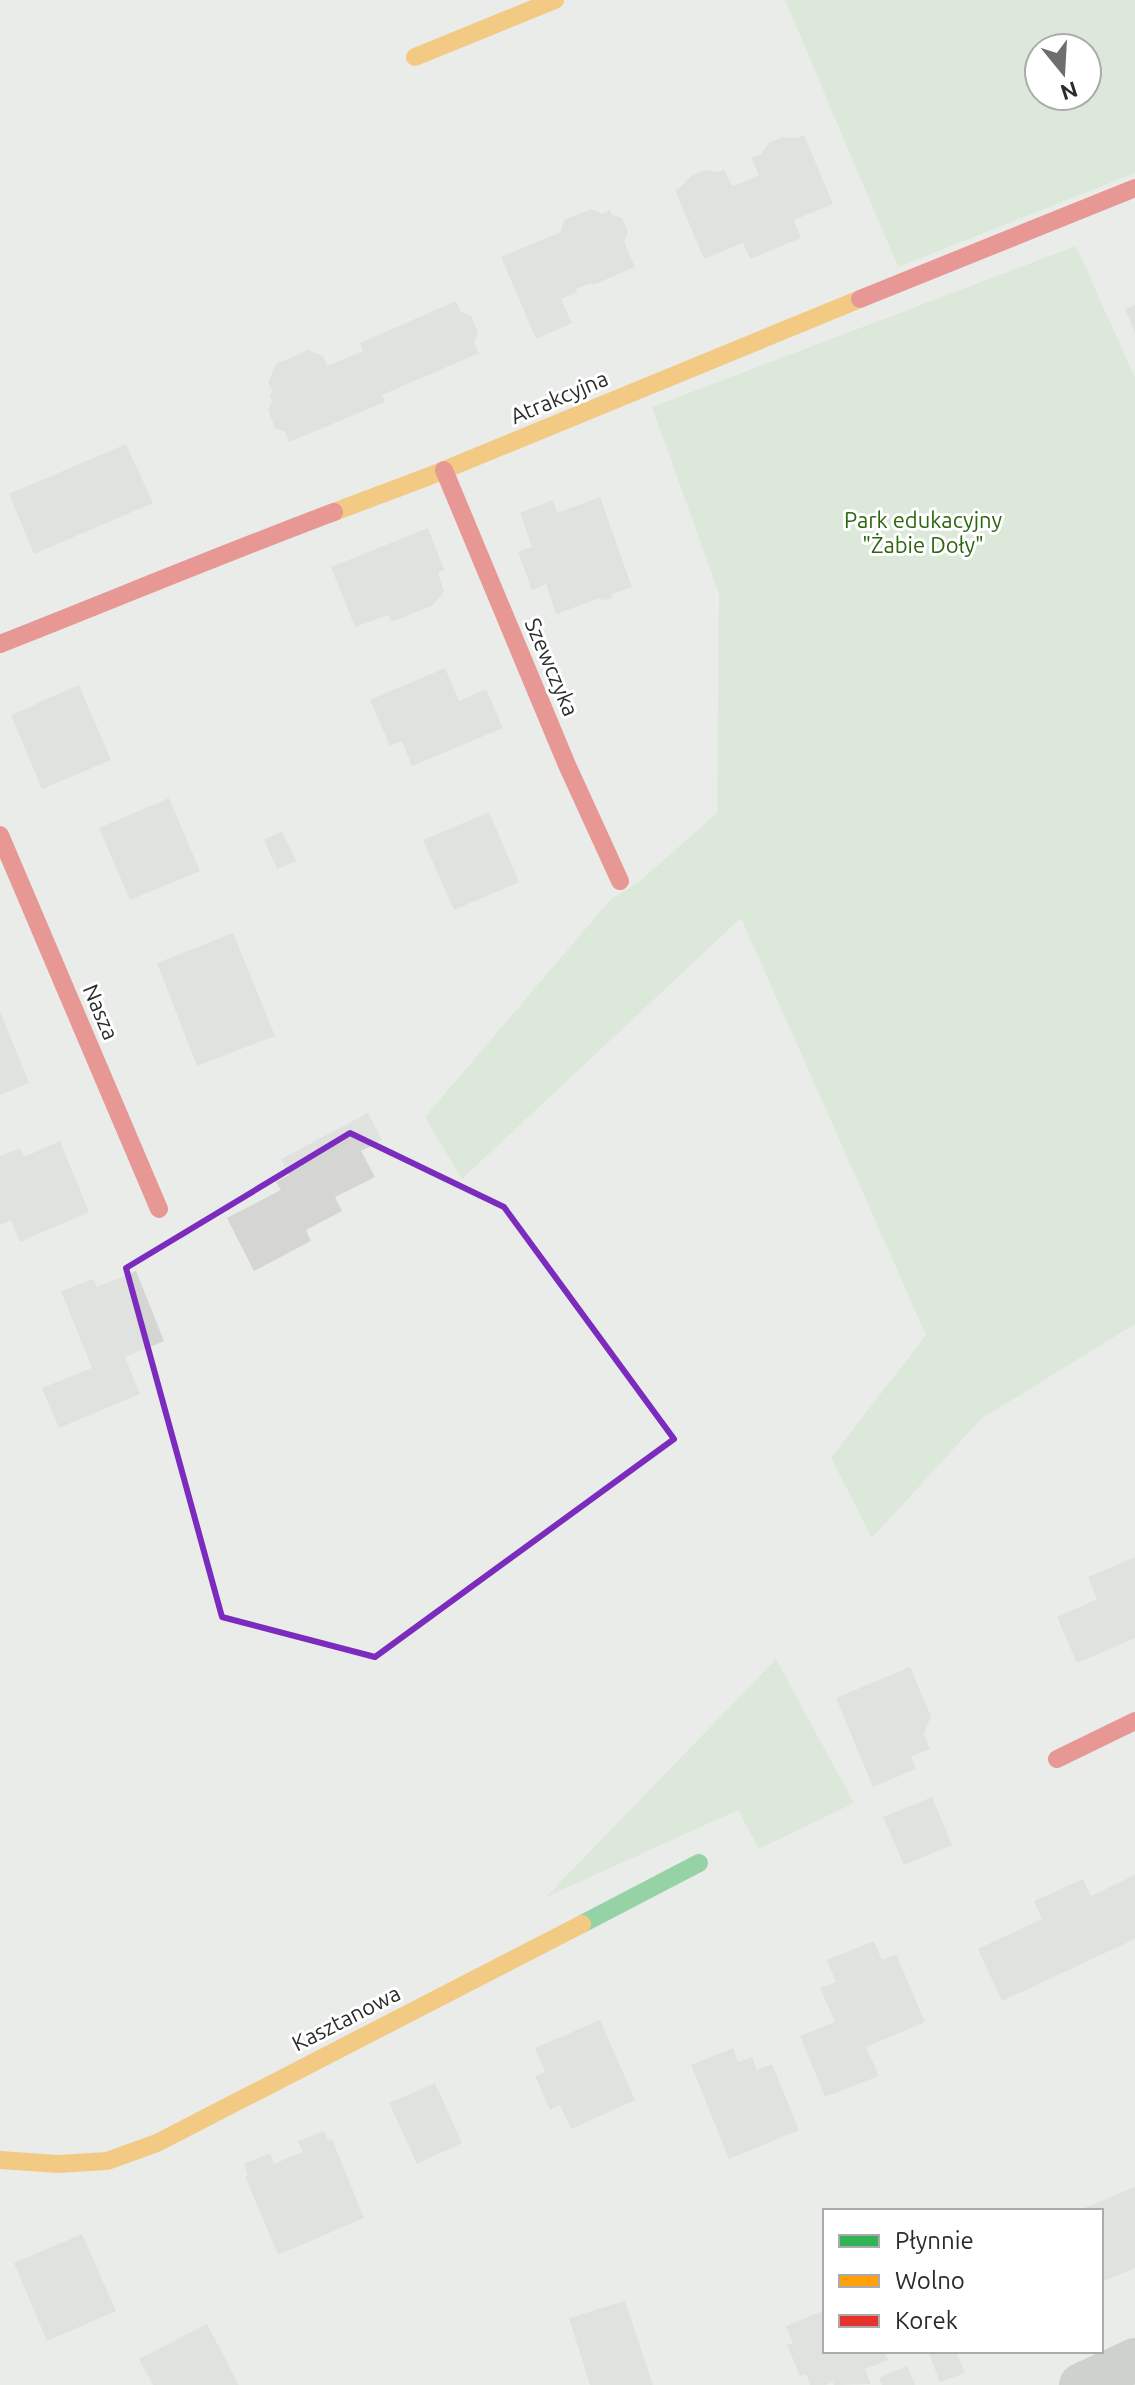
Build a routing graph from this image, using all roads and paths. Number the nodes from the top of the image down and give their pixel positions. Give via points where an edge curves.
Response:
1 (555, 0) edge
2 (415, 57) dead end
3 (1135, 188) edge
4 (444, 470) junction
5 (0, 644) edge
6 (0, 835) edge
7 (620, 881) dead end
8 (159, 1209) dead end
9 (1135, 1721) edge
10 (1057, 1759) dead end
11 (699, 1863) dead end
12 (0, 2160) edge
13 (1135, 2360) edge
14 (1081, 2385) edge

1 - 2 street
3 - 4 street, Atrakcyjna
4 - 5 street, Atrakcyjna
4 - 7 street, Szewczyka
6 - 8 street, Nasza
9 - 10 street
11 - 12 street, Kasztanowa via 157,2143 107,2161
13 - 14 street

